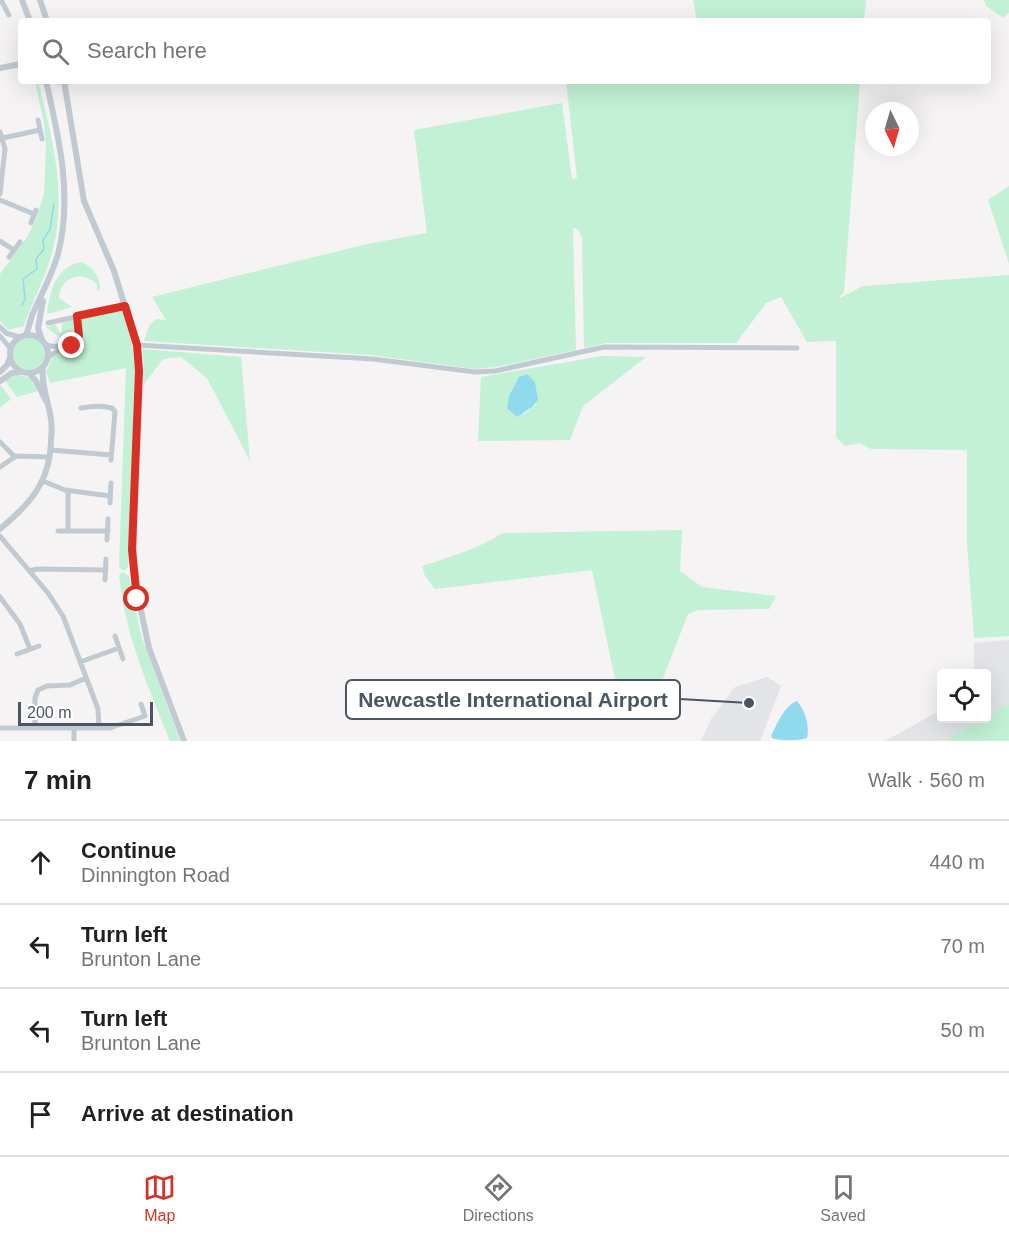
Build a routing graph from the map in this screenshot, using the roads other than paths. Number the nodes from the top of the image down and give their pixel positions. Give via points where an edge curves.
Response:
1 (1, 0) edge
2 (22, 0) edge
3 (40, 0) edge
4 (2, 8) edge
5 (9, 15) dead end
6 (29, 18) edge
7 (46, 18) edge
8 (18, 64) edge
9 (0, 68) edge
10 (47, 84) edge
11 (64, 84) edge
12 (38, 120) dead end
13 (40, 130) junction
14 (0, 132) edge
15 (3, 138) junction
16 (42, 139) dead end
17 (2, 169) edge
18 (0, 194) edge
19 (0, 200) edge
20 (31, 223) dead end
21 (0, 241) edge
22 (20, 243) dead end
23 (14, 250) junction
24 (9, 257) dead end
25 (44, 294) junction
26 (125, 306) junction
27 (77, 316) junction
28 (48, 323) dead end
29 (0, 327) edge
30 (79, 331) junction
31 (0, 336) edge
32 (23, 336) junction
33 (44, 343) junction
34 (137, 345) junction
35 (797, 348) dead end
36 (10, 353) junction
37 (48, 357) junction
38 (43, 367) junction
39 (0, 372) edge
40 (26, 372) junction
41 (0, 381) edge
42 (48, 404) junction
43 (81, 408) dead end
44 (0, 442) edge
45 (50, 453) junction
46 (15, 457) junction
47 (0, 467) edge
48 (43, 481) junction
49 (111, 483) dead end
50 (68, 490) junction
51 (110, 496) junction
52 (110, 503) dead end
53 (108, 519) dead end
54 (0, 529) edge
55 (58, 531) dead end
56 (68, 531) junction
57 (108, 531) junction
58 (0, 536) edge
59 (107, 540) dead end
60 (106, 558) dead end
61 (106, 570) junction
62 (29, 571) junction
63 (105, 580) dead end
64 (0, 597) edge
65 (115, 636) dead end
66 (39, 646) dead end
67 (119, 648) junction
68 (30, 649) junction
69 (17, 654) dead end
70 (123, 659) dead end
71 (80, 662) junction
72 (86, 678) junction
73 (141, 704) dead end
74 (0, 728) edge
75 (35, 728) junction
76 (74, 728) junction
77 (99, 728) junction
78 (74, 741) edge
79 (184, 741) edge

1 - 4 street
2 - 6 street
3 - 7 street
4 - 5 street
8 - 9 street
10 - 25 street via 61,156 64,201 60,246
11 - 26 street via 84,201
12 - 13 street
13 - 15 street
13 - 16 street
14 - 15 street
15 - 17 street
17 - 18 street
19 - 20 street via 35,212
21 - 23 street
22 - 23 street
23 - 24 street
25 - 32 street
25 - 33 street via 38,328
26 - 27 street
26 - 34 street
27 - 28 street
27 - 30 street
29 - 32 street via 6,333
30 - 33 street via 64,345
30 - 37 street via 75,344
31 - 36 street
32 - 33 street via 35,336
32 - 36 street
33 - 37 street
34 - 35 street via 372,359 475,372 604,348
34 - 79 street via 134,578 149,648
36 - 39 street
36 - 40 street via 14,366
37 - 38 street
38 - 40 street
38 - 42 street
40 - 41 street via 12,373
40 - 42 street via 36,381
42 - 45 street
43 - 45 street via 112,408 115,412 111,458
44 - 46 street
45 - 46 street
45 - 48 street
46 - 47 street
48 - 50 street
48 - 54 street via 29,502
49 - 51 street
50 - 51 street
50 - 56 street
51 - 52 street
53 - 57 street
55 - 56 street
56 - 57 street
57 - 59 street
58 - 62 street
60 - 61 street
61 - 62 street
61 - 63 street
62 - 71 street via 63,616
64 - 68 street via 20,624
65 - 67 street
66 - 68 street
67 - 70 street
67 - 71 street
68 - 69 street
71 - 72 street
72 - 75 street via 38,690
72 - 77 street via 98,709
73 - 77 street via 145,716 116,727
74 - 75 street
75 - 76 street
76 - 77 street
76 - 78 street

